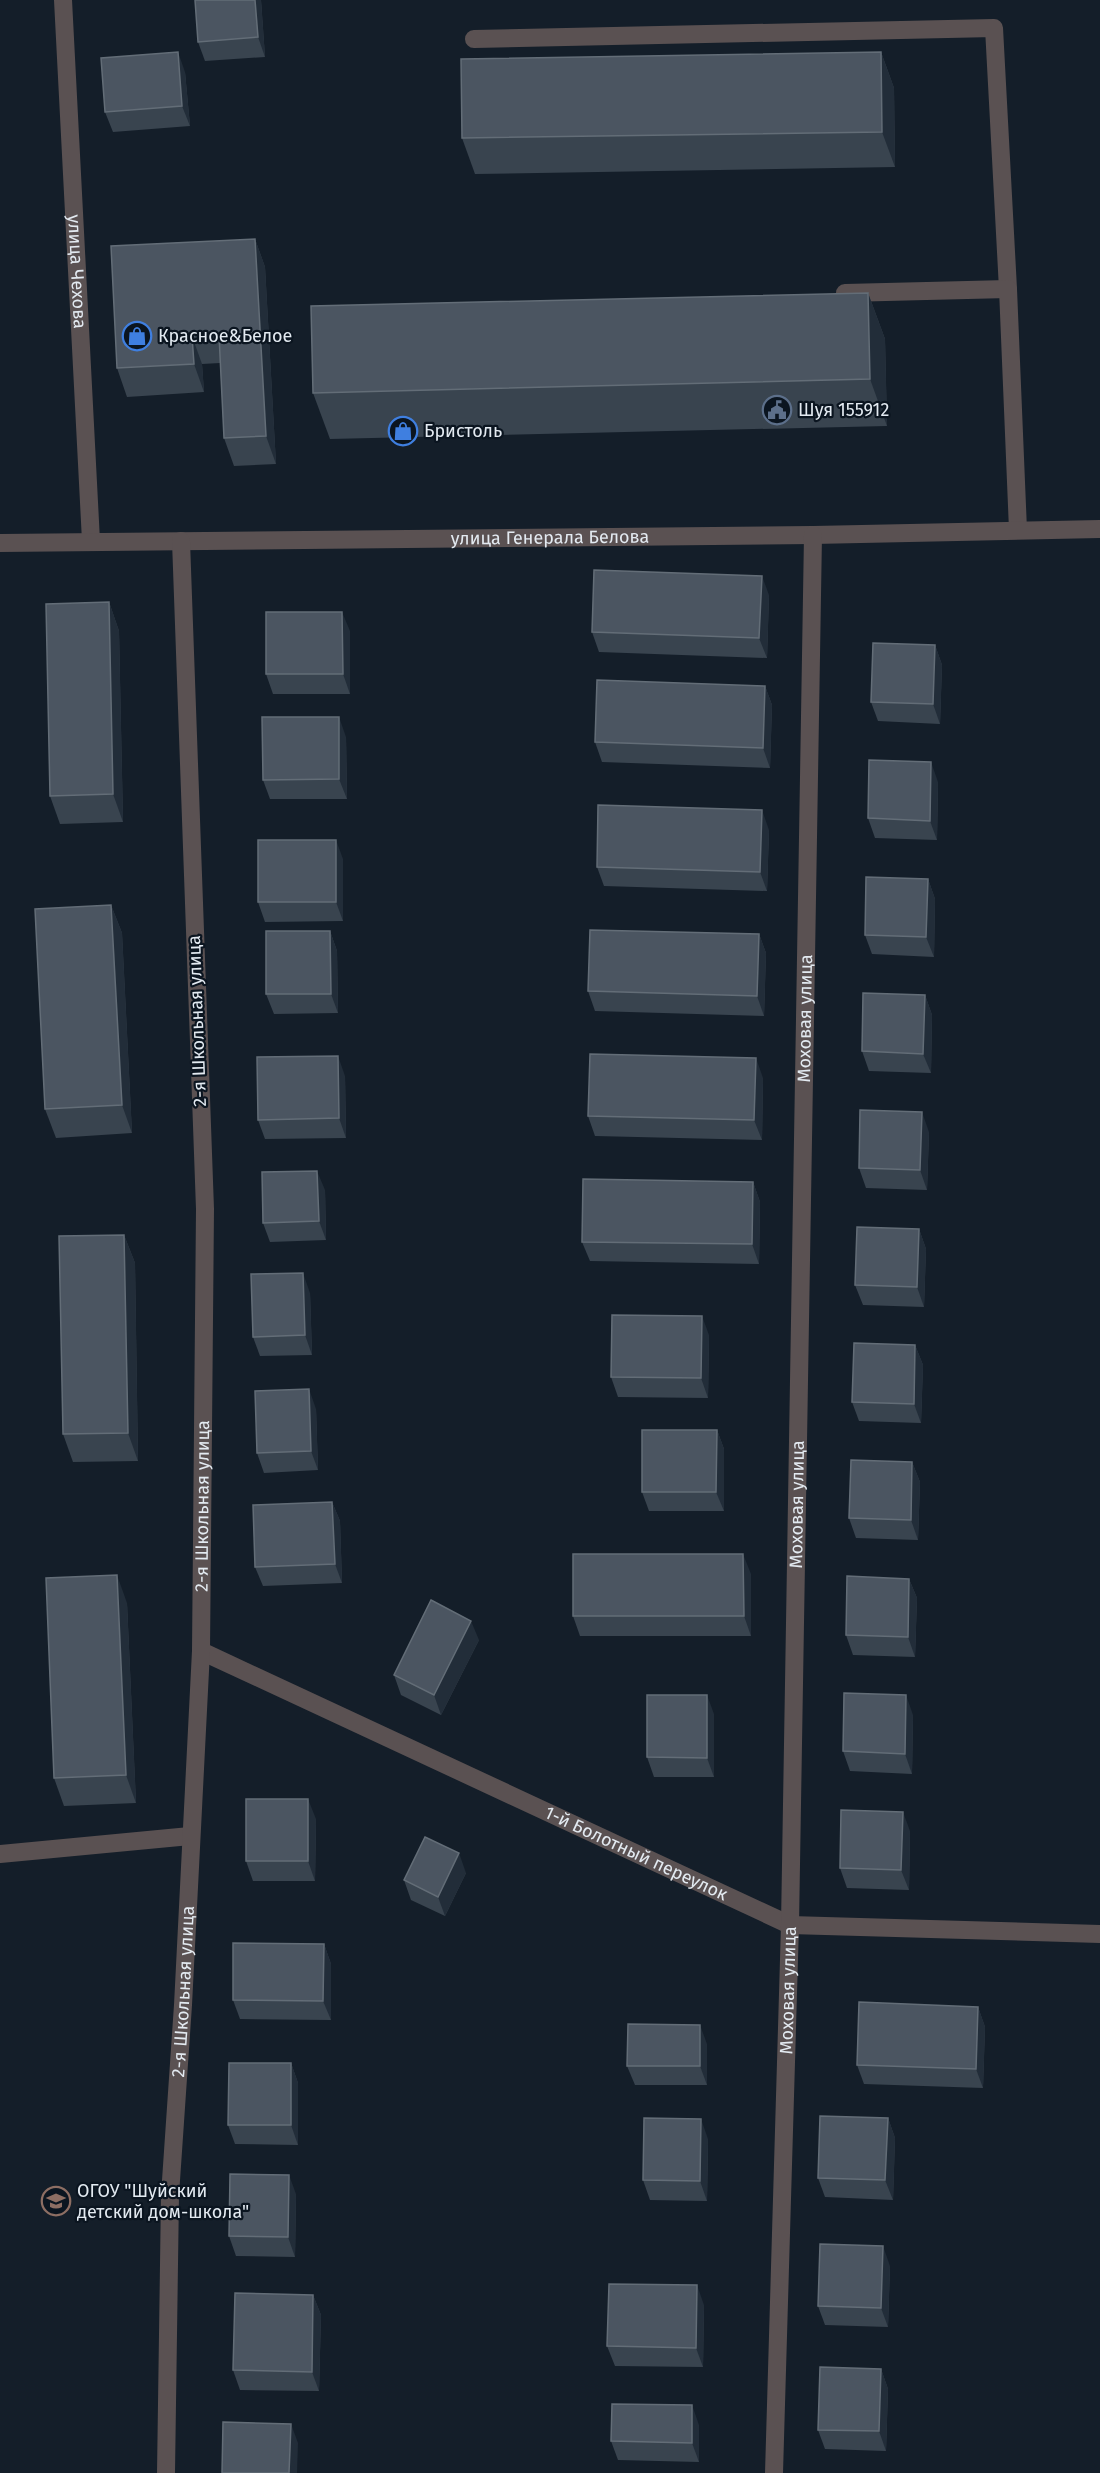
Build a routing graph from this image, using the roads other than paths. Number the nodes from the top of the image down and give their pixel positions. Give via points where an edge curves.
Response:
1 (63, 0) edge
2 (474, 39) dead end
3 (1008, 290) junction
4 (829, 294) edge
5 (1100, 529) edge
6 (1017, 530) junction
7 (813, 535) junction
8 (91, 541) junction
9 (181, 541) junction
10 (0, 543) edge
11 (201, 1651) junction
12 (190, 1836) junction
13 (0, 1854) edge
14 (790, 1925) junction
15 (1100, 1934) edge
16 (166, 2473) edge
17 (774, 2473) edge

1 - 8 street, улица Чехова
2 - 3 street via 994,28
3 - 4 street
3 - 6 street
5 - 6 street, улица Генерала Белова
6 - 7 street, улица Генерала Белова
7 - 9 street, улица Генерала Белова
7 - 14 street, Моховая улица
8 - 9 street, улица Генерала Белова
8 - 10 street, улица Генерала Белова
9 - 11 street, 2-я Школьная улица via 205,1209
11 - 12 street, 2-я Школьная улица
11 - 14 street, 1-й Болотный переулок
12 - 13 street
12 - 16 street, 2-я Школьная улица via 170,2195
14 - 15 street, 1-й Болотный переулок
14 - 17 street, Моховая улица

